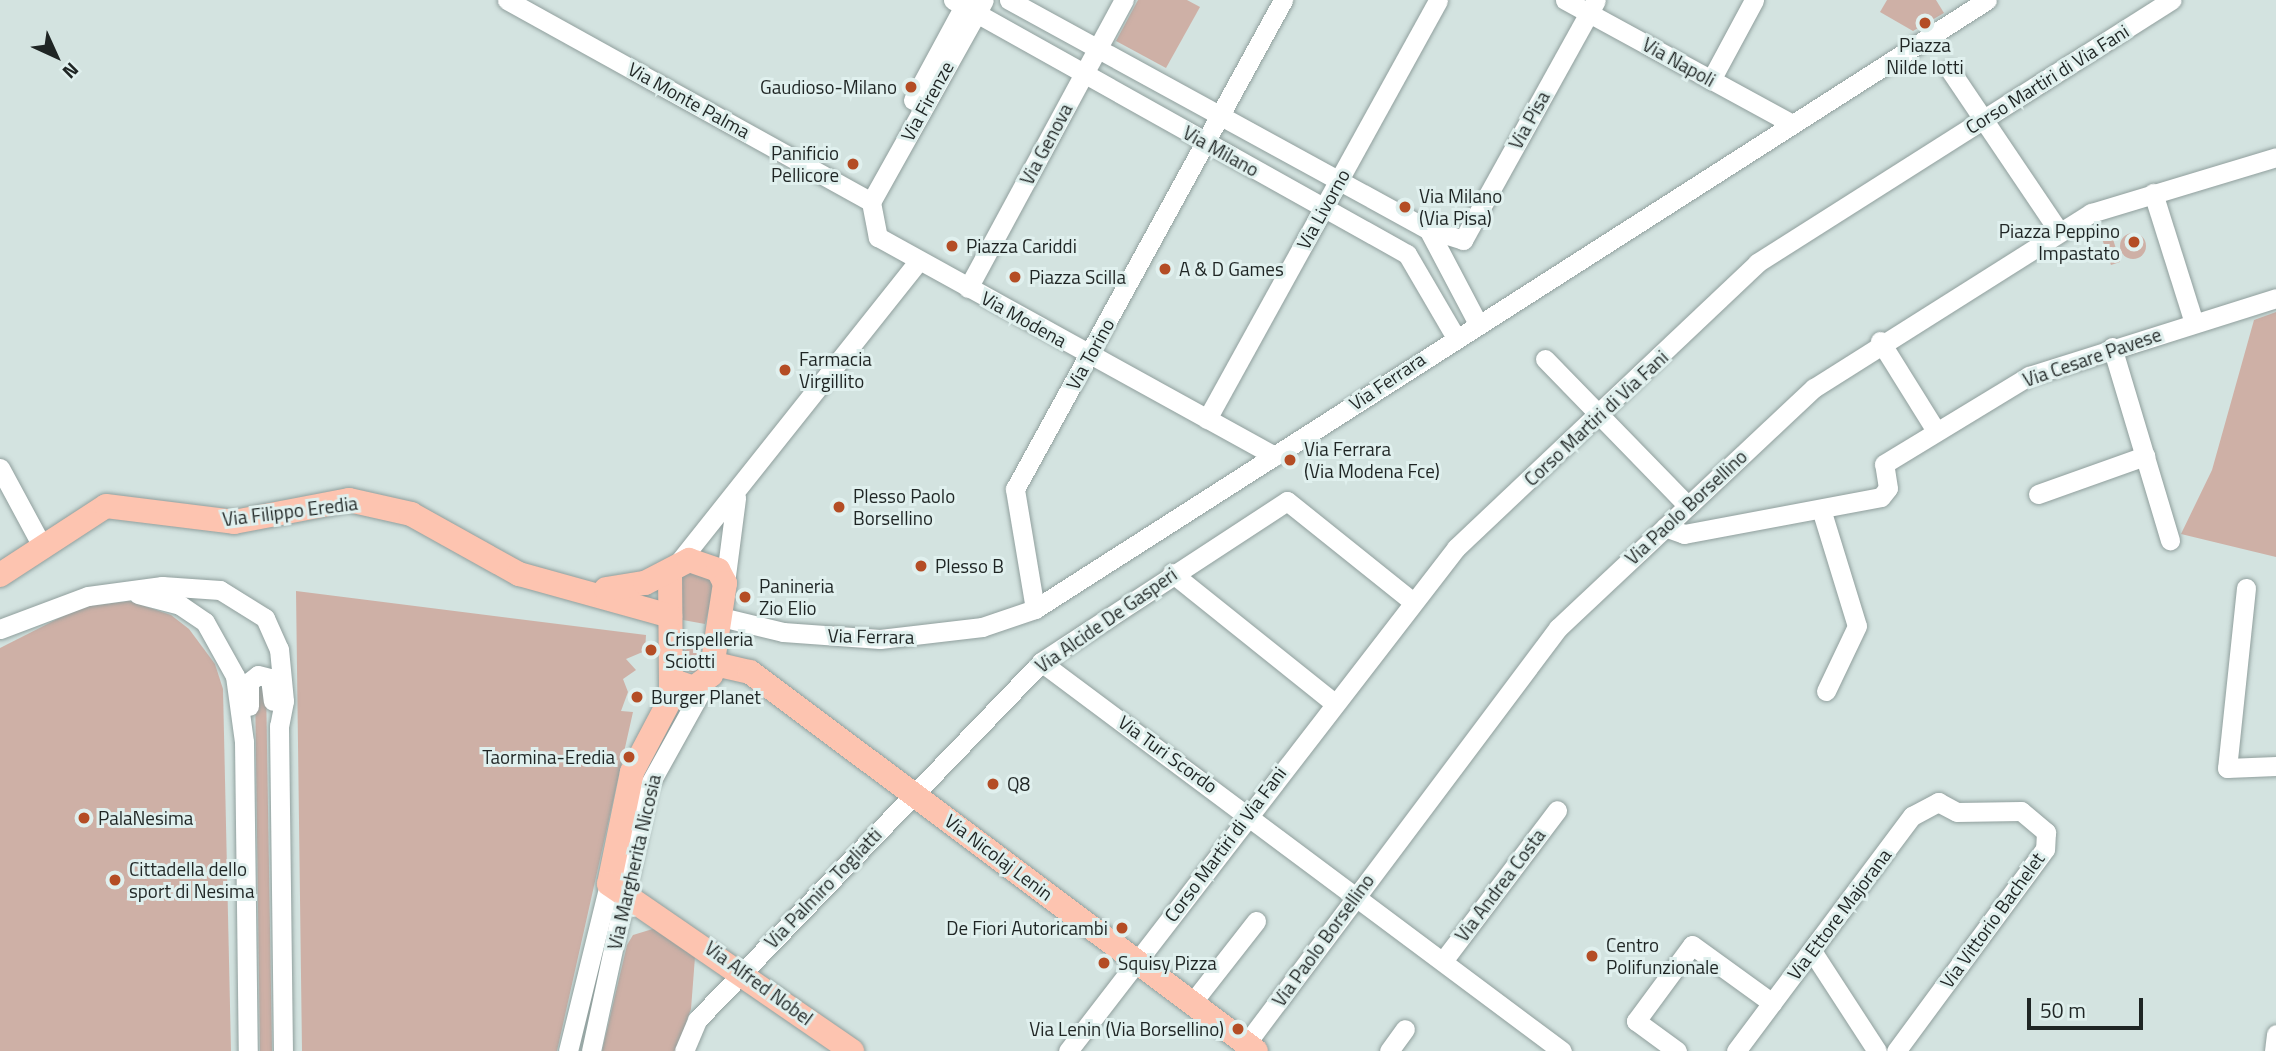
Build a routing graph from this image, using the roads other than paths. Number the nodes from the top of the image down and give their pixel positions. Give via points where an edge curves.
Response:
1 (507, 0) edge
2 (1009, 0) edge
3 (1124, 0) edge
4 (1283, 0) edge
5 (1438, 0) edge
6 (1565, 0) edge
7 (1754, 0) edge
8 (1987, 0) edge
9 (2172, 0) edge
10 (969, 4) edge
11 (1593, 7) edge
12 (1098, 48) junction
13 (1950, 70) dead end
14 (1084, 74) junction
15 (1711, 80) junction
16 (925, 92) junction
17 (1221, 114) junction
18 (1983, 119) junction
19 (1792, 124) junction
20 (1205, 143) junction
21 (2276, 156) edge
22 (1339, 180) junction
23 (2152, 193) junction
24 (866, 199) junction
25 (1324, 208) junction
26 (1428, 229) junction
27 (2058, 230) junction
28 (1463, 240) joint
29 (918, 261) junction
30 (968, 288) junction
31 (2276, 298) edge
32 (1477, 322) junction
33 (2194, 323) junction
34 (1455, 336) junction
35 (1880, 341) junction
36 (2112, 347) junction
37 (1090, 355) junction
38 (1545, 359) dead end
39 (1600, 416) junction
40 (1207, 419) junction
41 (1936, 431) junction
42 (1275, 456) junction
43 (2146, 456) junction
44 (0, 468) edge
45 (739, 488) junction
46 (2038, 494) dead end
47 (1688, 506) junction
48 (1821, 509) junction
49 (1665, 527) junction
50 (2171, 540) dead end
51 (43, 548) junction
52 (675, 566) junction
53 (1, 571) edge
54 (1172, 573) junction
55 (725, 583) junction
56 (2246, 588) dead end
57 (582, 589) junction
58 (127, 591) junction
59 (1413, 602) junction
60 (1035, 609) junction
61 (670, 616) junction
62 (721, 617) junction
63 (0, 629) edge
64 (1041, 662) junction
65 (720, 672) junction
66 (671, 680) junction
67 (1826, 691) dead end
68 (1334, 703) junction
69 (279, 726) junction
70 (244, 742) junction
71 (2276, 766) edge
72 (915, 793) junction
73 (1557, 810) dead end
74 (1957, 812) joint
75 (1248, 813) junction
76 (617, 889) junction
77 (1356, 895) junction
78 (1256, 921) dead end
79 (1812, 951) junction
80 (1136, 961) junction
81 (1443, 961) junction
82 (742, 971) junction
83 (1192, 1003) junction
84 (1772, 1003) junction
85 (1405, 1029) dead end
86 (2276, 1034) edge
87 (1251, 1047) edge
88 (1072, 1050) edge
89 (248, 1051) edge
90 (283, 1051) edge
91 (568, 1051) edge
92 (591, 1051) edge
93 (684, 1051) edge
94 (852, 1051) edge
95 (1389, 1051) edge
96 (1562, 1051) edge
97 (1677, 1051) edge
98 (1736, 1051) edge
99 (1877, 1051) edge
100 (1896, 1051) edge
101 (2274, 1051) edge

1 - 24 street, Via Monte Palma
2 - 12 street, Via Milano
3 - 12 street, Via Genova
4 - 17 street, Via Torino
5 - 22 street, Via Livorno
6 - 11 street, Via Napoli
7 - 15 street
8 - 19 street, Via Ferrara
9 - 18 street, Corso Martiri di Via Fani
10 - 14 street, Via Milano
10 - 16 street, Via Firenze
10 - 16 street, Via Firenze via 942,47
11 - 15 street, Via Napoli
11 - 28 street, Via Pisa
12 - 14 street, Via Genova
12 - 17 street, Via Milano
13 - 18 street
14 - 20 street, Via Milano
14 - 30 street, Via Genova
15 - 19 street, Via Napoli
16 - 24 street
17 - 20 street, Via Torino
17 - 22 street, Via Milano
18 - 27 street
18 - 39 street, Corso Martiri di Via Fani via 1757,263
19 - 32 street, Via Ferrara
20 - 25 street, Via Milano
20 - 37 street, Via Torino
21 - 23 street, Via Paolo Borsellino
22 - 25 street, Via Livorno
22 - 26 street, Via Milano
23 - 27 street, Via Paolo Borsellino
23 - 33 street
24 - 29 street, Via Modena via 878,237
25 - 34 street, Via Milano via 1406,254
25 - 40 street, Via Livorno
26 - 28 street, Via Milano
26 - 32 street
27 - 35 street, Via Paolo Borsellino
29 - 30 street, Via Modena
29 - 45 street via 793,412
30 - 37 street, Via Modena
31 - 33 street, Via Cesare Pavese
32 - 34 street, Via Ferrara
33 - 36 street, Via Cesare Pavese
34 - 42 street, Via Ferrara
35 - 41 street
35 - 47 street, Via Paolo Borsellino via 1814,388
36 - 41 street, Via Cesare Pavese via 2029,376
36 - 43 street
37 - 40 street, Via Modena
37 - 60 street, Via Torino via 1015,489
38 - 39 street
39 - 47 street
39 - 59 street, Corso Martiri di Via Fani via 1456,548
40 - 42 street, Via Modena
41 - 48 street, Via Cesare Pavese via 1884,464 1888,488 1881,497
42 - 60 street, Via Ferrara
43 - 46 street
43 - 50 street
44 - 51 street
45 - 52 street
45 - 55 street via 728,521
47 - 49 street, Via Paolo Borsellino
48 - 49 street via 1684,534
48 - 67 street via 1857,626
49 - 77 street, Via Paolo Borsellino via 1558,628
51 - 53 main road, Via Filippo Eredia
51 - 57 main road, Via Filippo Eredia via 94,510 117,504 219,522 328,503 373,502 411,514 519,575
52 - 55 main road via 710,562
52 - 57 main road via 629,588
52 - 61 main road, Via Margherita Nicosia
54 - 59 street, Via Alcide De Gasperi via 1287,501
54 - 64 street, Via Alcide De Gasperi
54 - 68 street
55 - 62 main road
56 - 71 street via 2227,768
57 - 61 main road
58 - 63 street via 65,603
58 - 69 street via 203,587 256,608 273,630 282,663
58 - 70 street via 180,605 218,637 235,676
59 - 68 street, Corso Martiri di Via Fani
60 - 62 street, Via Ferrara via 928,637 846,637
61 - 66 main road, Via Margherita Nicosia
62 - 65 main road
64 - 72 street, Via Alcide De Gasperi
64 - 75 street, Via Turi Scordo
65 - 66 main road via 681,687
65 - 72 main road, Via Nicolaj Lenin
65 - 76 street, Via Margherita Nicosia via 653,770
66 - 76 main road, Via Margherita Nicosia via 671,698 628,785
68 - 75 street, Corso Martiri di Via Fani
69 - 70 street via 273,683 264,676 254,677
69 - 90 street
70 - 89 street
72 - 80 main road, Via Nicolaj Lenin
72 - 82 street, Via Palmiro Togliatti
73 - 81 street, Via Andrea Costa
74 - 79 street, Via Ettore Majorana via 1938,802 1912,817
74 - 100 street, Via Vittorio Bachelet via 2021,810 2046,832 2045,849
75 - 77 street, Via Turi Scordo
75 - 80 street, Corso Martiri di Via Fani
76 - 82 main road, Via Alfred Nobel
76 - 91 street, Via Margherita Nicosia
76 - 92 street, Via Margherita Nicosia
77 - 81 street, Via Turi Scordo
77 - 87 street, Via Paolo Borsellino
78 - 83 street
79 - 84 street, Via Ettore Majorana
79 - 99 street
80 - 83 main road, Via Nicolaj Lenin
80 - 88 street, Corso Martiri di Via Fani
81 - 96 street, Via Turi Scordo
82 - 93 street, Via Palmiro Togliatti via 697,1020
82 - 94 main road, Via Alfred Nobel
83 - 87 main road, Via Nicolaj Lenin
84 - 97 street via 1692,945 1636,1021
84 - 98 street, Via Ettore Majorana
85 - 95 street
86 - 101 street

